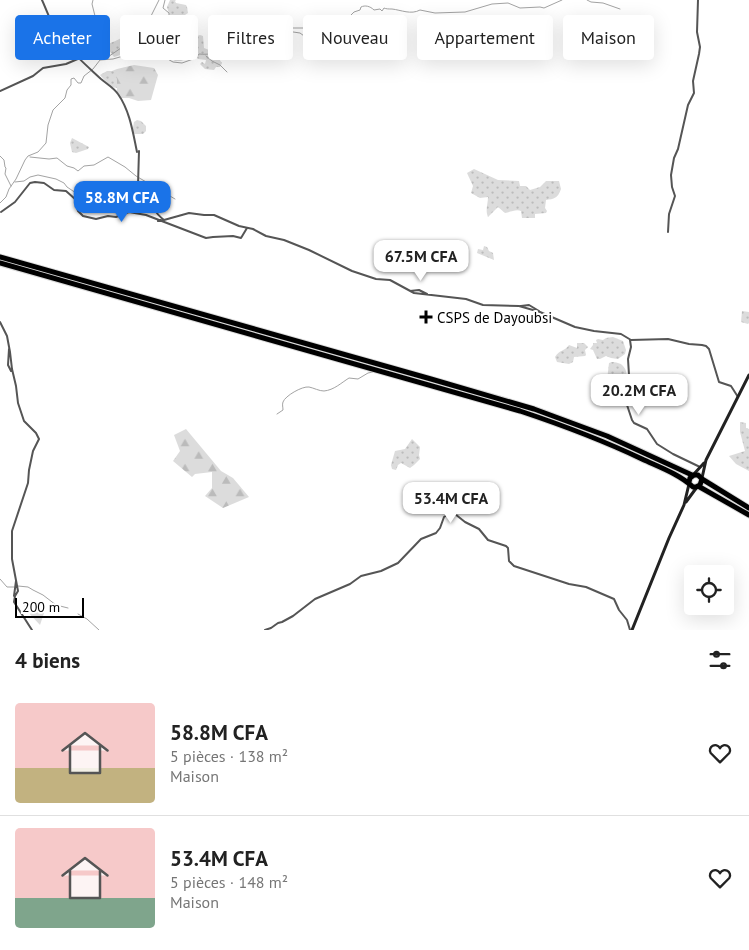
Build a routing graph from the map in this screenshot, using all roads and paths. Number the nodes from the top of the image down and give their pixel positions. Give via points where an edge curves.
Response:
1 (42, 0) edge
2 (698, 0) edge
3 (48, 15) edge
4 (75, 60) edge
5 (82, 60) edge
6 (0, 91) edge
7 (1, 212) edge
8 (164, 220) junction
9 (158, 221) junction
10 (167, 224) junction
11 (247, 228) junction
12 (668, 232) dead end
13 (0, 257) edge
14 (0, 263) edge
15 (0, 322) edge
16 (630, 339) junction
17 (749, 374) edge
18 (738, 397) junction
19 (706, 460) junction
20 (700, 467) junction
21 (692, 475) junction
22 (702, 479) junction
23 (689, 482) junction
24 (698, 486) junction
25 (684, 505) junction
26 (749, 508) edge
27 (749, 515) edge
28 (32, 630) edge
29 (265, 630) edge
30 (631, 630) edge

1 - 3 street
2 - 12 street via 700,54 692,81 694,93 674,158 671,175 675,196
4 - 6 street via 43,68
5 - 8 street via 117,92 124,105 138,151 138,185 150,195 156,214
7 - 9 street via 35,182 66,192 75,199 83,216 116,217 129,212
8 - 9 street
8 - 10 street
8 - 11 street via 189,213 214,214
9 - 10 street
10 - 11 street via 206,238 241,238
11 - 16 street via 309,250 352,271 390,280 409,291 419,290 429,295 466,299 483,305 529,305 575,326 621,334
13 - 21 highway via 534,409 624,443
14 - 23 highway via 520,411 598,439
15 - 28 street via 7,336 8,365 23,419 40,440 33,451 28,483 12,531 12,559 18,591 14,602
16 - 18 street via 668,339 706,346 719,382 730,386
16 - 20 street via 625,399 632,420 647,429 657,444
17 - 18 street
18 - 19 street
19 - 20 street
19 - 22 street
20 - 21 street
21 - 22 highway
21 - 23 highway
22 - 24 highway
22 - 26 highway
23 - 24 highway
23 - 25 street
24 - 25 street
24 - 27 highway
25 - 30 street
29 - 30 street via 293,616 315,599 361,576 398,563 421,540 436,533 444,517 452,514 479,529 488,540 506,546 510,551 509,561 514,566 586,587 614,600

